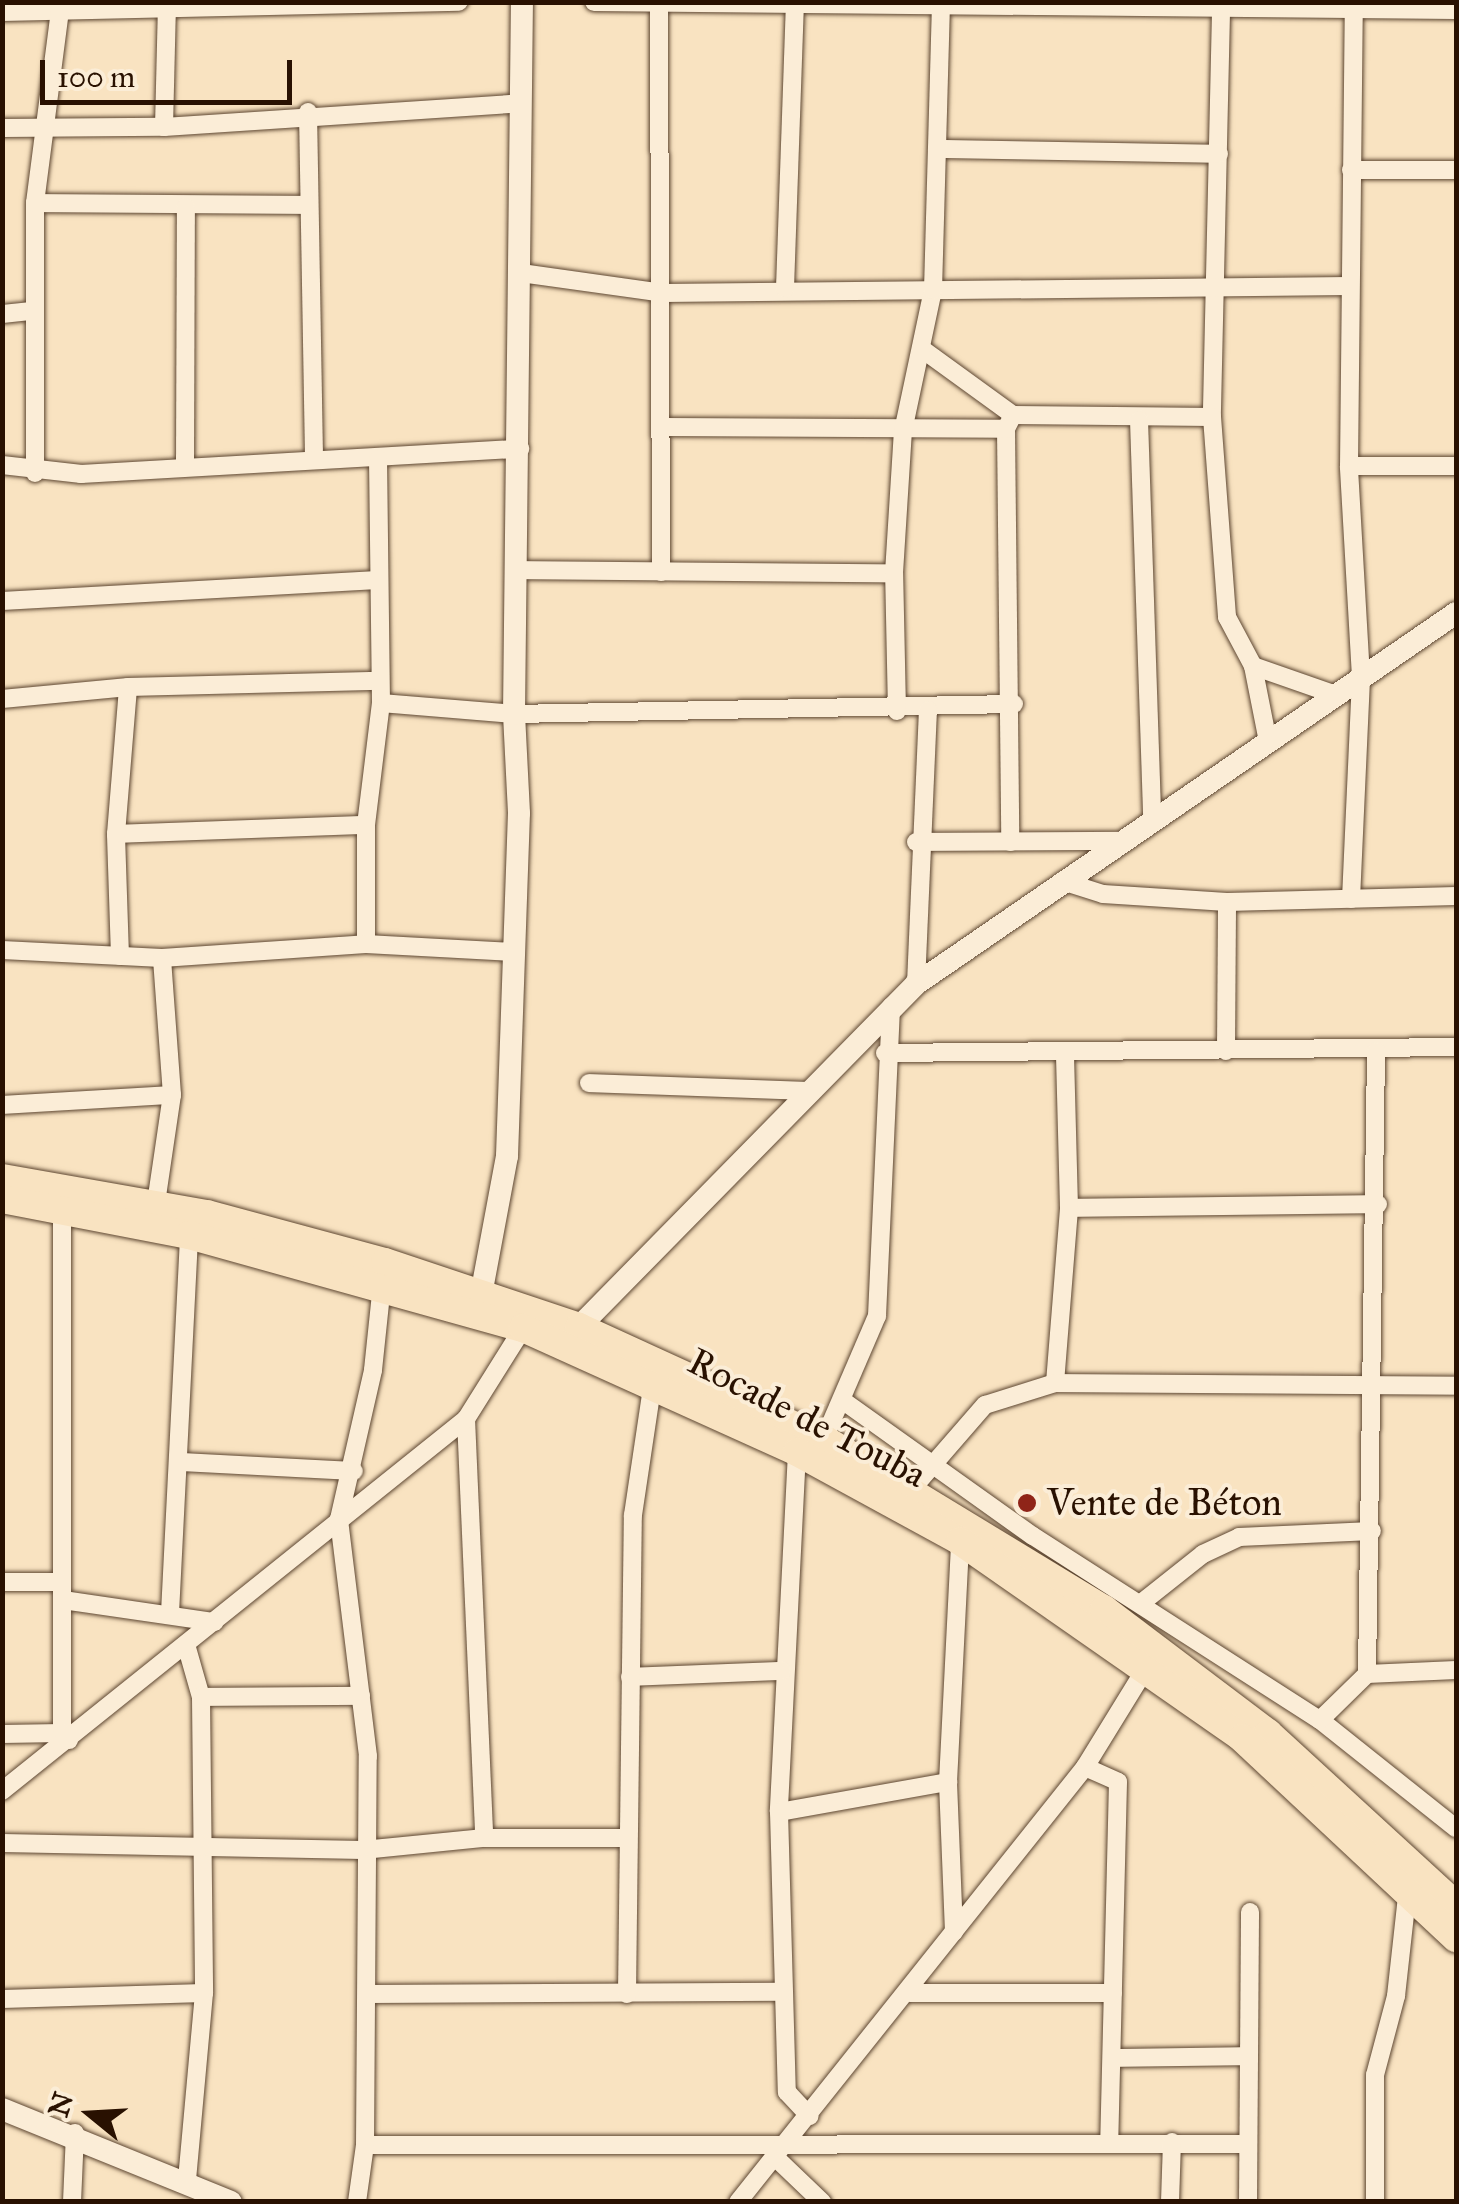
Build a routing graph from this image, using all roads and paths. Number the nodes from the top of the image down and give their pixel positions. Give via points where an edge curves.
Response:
1 (459, 2) edge
2 (522, 2) edge
3 (594, 2) edge
4 (794, 4) edge
5 (659, 6) junction
6 (941, 6) edge
7 (61, 7) edge
8 (1071, 7) edge
9 (1354, 7) edge
10 (168, 8) edge
11 (1456, 10) edge
12 (2, 12) edge
13 (1221, 12) junction
14 (521, 103) junction
15 (308, 112) junction
16 (164, 127) junction
17 (2, 128) edge
18 (39, 130) junction
19 (940, 149) junction
20 (1219, 154) junction
21 (1352, 170) junction
22 (1456, 170) edge
23 (34, 203) junction
24 (308, 205) junction
25 (186, 208) junction
26 (521, 273) junction
27 (1349, 286) junction
28 (785, 288) junction
29 (933, 290) junction
30 (1219, 291) junction
31 (663, 293) junction
32 (30, 311) junction
33 (2, 314) edge
34 (922, 349) junction
35 (1212, 416) junction
36 (1139, 420) junction
37 (1010, 422) junction
38 (663, 427) junction
39 (903, 431) junction
40 (520, 449) junction
41 (314, 459) junction
42 (378, 459) junction
43 (2, 465) edge
44 (1349, 466) junction
45 (1456, 466) edge
46 (185, 467) junction
47 (35, 473) junction
48 (516, 570) junction
49 (661, 572) junction
50 (894, 573) junction
51 (378, 580) junction
52 (2, 601) edge
53 (1456, 613) edge
54 (1254, 666) junction
55 (1361, 677) junction
56 (380, 680) junction
57 (128, 686) junction
58 (1333, 694) junction
59 (2, 699) edge
60 (381, 703) junction
61 (1014, 704) junction
62 (928, 710) junction
63 (897, 711) junction
64 (514, 714) junction
65 (1268, 742) junction
66 (1152, 820) junction
67 (366, 824) junction
68 (116, 834) junction
69 (1127, 841) junction
70 (916, 842) junction
71 (1010, 842) junction
72 (1062, 880) junction
73 (1456, 896) edge
74 (1351, 899) junction
75 (1227, 902) junction
76 (366, 944) junction
77 (2, 950) edge
78 (513, 952) junction
79 (120, 956) junction
80 (162, 958) junction
81 (916, 984) junction
82 (891, 1006) junction
83 (1456, 1047) edge
84 (1065, 1051) junction
85 (1226, 1051) junction
86 (1376, 1051) junction
87 (885, 1053) junction
88 (588, 1082) dead end
89 (806, 1091) junction
90 (172, 1095) junction
91 (2, 1105) edge
92 (2, 1178) edge
93 (2, 1199) edge
94 (156, 1203) junction
95 (1378, 1204) junction
96 (62, 1208) junction
97 (1069, 1208) junction
98 (189, 1234) junction
99 (382, 1284) junction
100 (480, 1304) junction
101 (523, 1328) junction
102 (571, 1336) junction
103 (653, 1380) junction
104 (1055, 1383) junction
105 (1376, 1386) junction
106 (1456, 1386) edge
107 (842, 1400) junction
108 (466, 1419) junction
109 (824, 1439) junction
110 (797, 1452) junction
111 (935, 1460) junction
112 (182, 1462) junction
113 (354, 1471) junction
114 (911, 1490) junction
115 (339, 1520) junction
116 (1372, 1531) junction
117 (960, 1541) junction
118 (2, 1582) edge
119 (60, 1591) junction
120 (1140, 1604) junction
121 (170, 1612) junction
122 (214, 1622) junction
123 (187, 1648) junction
124 (1146, 1668) junction
125 (1456, 1670) edge
126 (782, 1671) junction
127 (1368, 1674) junction
128 (630, 1677) junction
129 (361, 1696) junction
130 (201, 1697) junction
131 (1320, 1720) junction
132 (2, 1734) edge
133 (66, 1737) junction
134 (1085, 1767) junction
135 (948, 1782) junction
136 (2, 1791) edge
137 (779, 1812) junction
138 (1456, 1828) edge
139 (484, 1838) junction
140 (627, 1838) junction
141 (2, 1843) edge
142 (202, 1845) junction
143 (363, 1850) junction
144 (1408, 1886) junction
145 (1456, 1905) edge
146 (1250, 1912) dead end
147 (954, 1932) junction
148 (1456, 1938) edge
149 (783, 1992) junction
150 (204, 1993) junction
151 (910, 1993) junction
152 (1113, 1993) junction
153 (368, 1994) junction
154 (627, 1994) junction
155 (2, 1999) edge
156 (1250, 2056) junction
157 (1112, 2058) junction
158 (2, 2110) edge
159 (809, 2116) junction
160 (75, 2133) junction
161 (1110, 2142) junction
162 (1172, 2142) junction
163 (1247, 2144) junction
164 (365, 2145) junction
165 (781, 2152) junction
166 (187, 2179) junction
167 (72, 2202) edge
168 (231, 2202) edge
169 (357, 2202) edge
170 (738, 2202) edge
171 (822, 2202) edge
172 (1170, 2202) edge
173 (1248, 2202) edge
174 (1375, 2202) edge

1 - 10 street
2 - 14 street
3 - 5 street
4 - 5 street
4 - 6 street
4 - 28 street
5 - 31 street
6 - 8 street
6 - 19 street
7 - 10 street
7 - 12 street
7 - 18 street
8 - 13 street
9 - 11 street
9 - 13 street
9 - 21 street
10 - 16 street
13 - 20 street
14 - 15 street
14 - 26 street
15 - 16 street
15 - 24 street
16 - 18 street
17 - 18 street
18 - 23 street
19 - 20 street
19 - 29 street
20 - 30 street
21 - 22 street
21 - 27 street
23 - 25 street
23 - 32 street
24 - 25 street
24 - 41 street
25 - 46 street
26 - 31 street
26 - 40 street
27 - 30 street
27 - 44 street
28 - 29 street
28 - 31 street
29 - 30 street
29 - 34 street
30 - 35 street
31 - 38 street
32 - 33 street
32 - 47 street
34 - 37 street
34 - 39 street
35 - 36 street
35 - 54 street via 1227,617
36 - 37 street
36 - 66 street
37 - 39 street
37 - 61 street
38 - 39 street
38 - 49 street
39 - 50 street
40 - 42 street
40 - 48 street
41 - 42 street
41 - 46 street
42 - 51 street
43 - 47 street
44 - 45 street
44 - 55 street
46 - 47 street
48 - 49 street
48 - 64 street
49 - 50 street
50 - 63 street
51 - 52 street
51 - 56 street
53 - 55 street
54 - 58 street
54 - 65 street
55 - 58 street
55 - 74 street
56 - 57 street
56 - 60 street
57 - 59 street
57 - 68 street
58 - 65 street
60 - 64 street
60 - 67 street
61 - 62 street
61 - 71 street
62 - 63 street
62 - 70 street
63 - 64 street
64 - 78 street via 520,813
65 - 66 street
66 - 69 street
67 - 68 street
67 - 76 street
68 - 79 street
69 - 71 street
69 - 72 street
70 - 71 street
70 - 81 street
72 - 75 street via 1103,894
72 - 81 street
73 - 74 street
74 - 75 street
75 - 85 street
76 - 78 street
76 - 80 street
77 - 79 street
78 - 100 street via 507,1156
79 - 80 street
80 - 90 street
81 - 82 street
82 - 87 street
82 - 89 street
83 - 86 street
84 - 85 street
84 - 87 street
84 - 97 street
85 - 86 street
86 - 95 street
87 - 107 street via 877,1316
88 - 89 street
89 - 102 street
90 - 91 street
90 - 94 street
92 - 94 main road, Rocade de Touba
93 - 96 main road, Rocade de Touba
94 - 100 main road, Rocade de Touba
95 - 97 street
95 - 105 street
96 - 98 main road, Rocade de Touba
96 - 119 street
97 - 104 street
98 - 99 main road, Rocade de Touba
98 - 112 street
99 - 100 main road, Rocade de Touba
99 - 113 street
100 - 101 main road, Rocade de Touba
100 - 102 main road, Rocade de Touba
101 - 102 main road, Rocade de Touba
101 - 108 street
102 - 103 main road, Rocade de Touba
102 - 109 main road, Rocade de Touba
103 - 110 main road, Rocade de Touba
103 - 128 street via 632,1515
104 - 105 street
104 - 111 street via 985,1405
105 - 106 street
105 - 116 street
107 - 109 street
107 - 111 street
108 - 115 street
108 - 139 street
109 - 114 main road, Rocade de Touba
110 - 117 main road, Rocade de Touba
110 - 126 street
111 - 114 street
111 - 120 street via 1032,1536
112 - 113 street
112 - 121 street
113 - 115 street
114 - 145 main road, Rocade de Touba via 1104,1609 1268,1733
115 - 122 street
115 - 129 street
116 - 120 street via 1239,1537 1203,1554
116 - 127 street
117 - 124 main road, Rocade de Touba
117 - 135 street
118 - 119 street
119 - 121 street
119 - 133 street
120 - 131 street
121 - 122 street
122 - 123 street
123 - 130 street
123 - 133 street
124 - 134 street
124 - 144 main road, Rocade de Touba via 1256,1750
125 - 127 street
126 - 128 street
126 - 137 street
127 - 131 street
128 - 140 street
129 - 130 street
129 - 143 street via 368,1756
130 - 142 street
131 - 138 street
132 - 133 street
133 - 136 street
134 - 147 street
134 - 152 street via 1118,1782
135 - 137 street
135 - 147 street
137 - 149 street
139 - 140 street
139 - 143 street
140 - 154 street
141 - 142 street
142 - 143 street
142 - 150 street
143 - 153 street
144 - 148 main road, Rocade de Touba
144 - 174 street via 1396,1996 1376,2074
146 - 156 street
147 - 151 street
149 - 154 street
149 - 159 street via 787,2092
150 - 155 street
150 - 166 street
151 - 152 street
151 - 159 street
152 - 157 street
153 - 154 street
153 - 164 street
156 - 157 street
156 - 163 street
157 - 161 street
158 - 160 street
159 - 165 street
160 - 166 street
160 - 167 street
161 - 162 street
161 - 165 street
162 - 163 street
162 - 172 street
163 - 173 street
164 - 165 street
164 - 169 street
165 - 170 street
165 - 171 street
166 - 168 street

